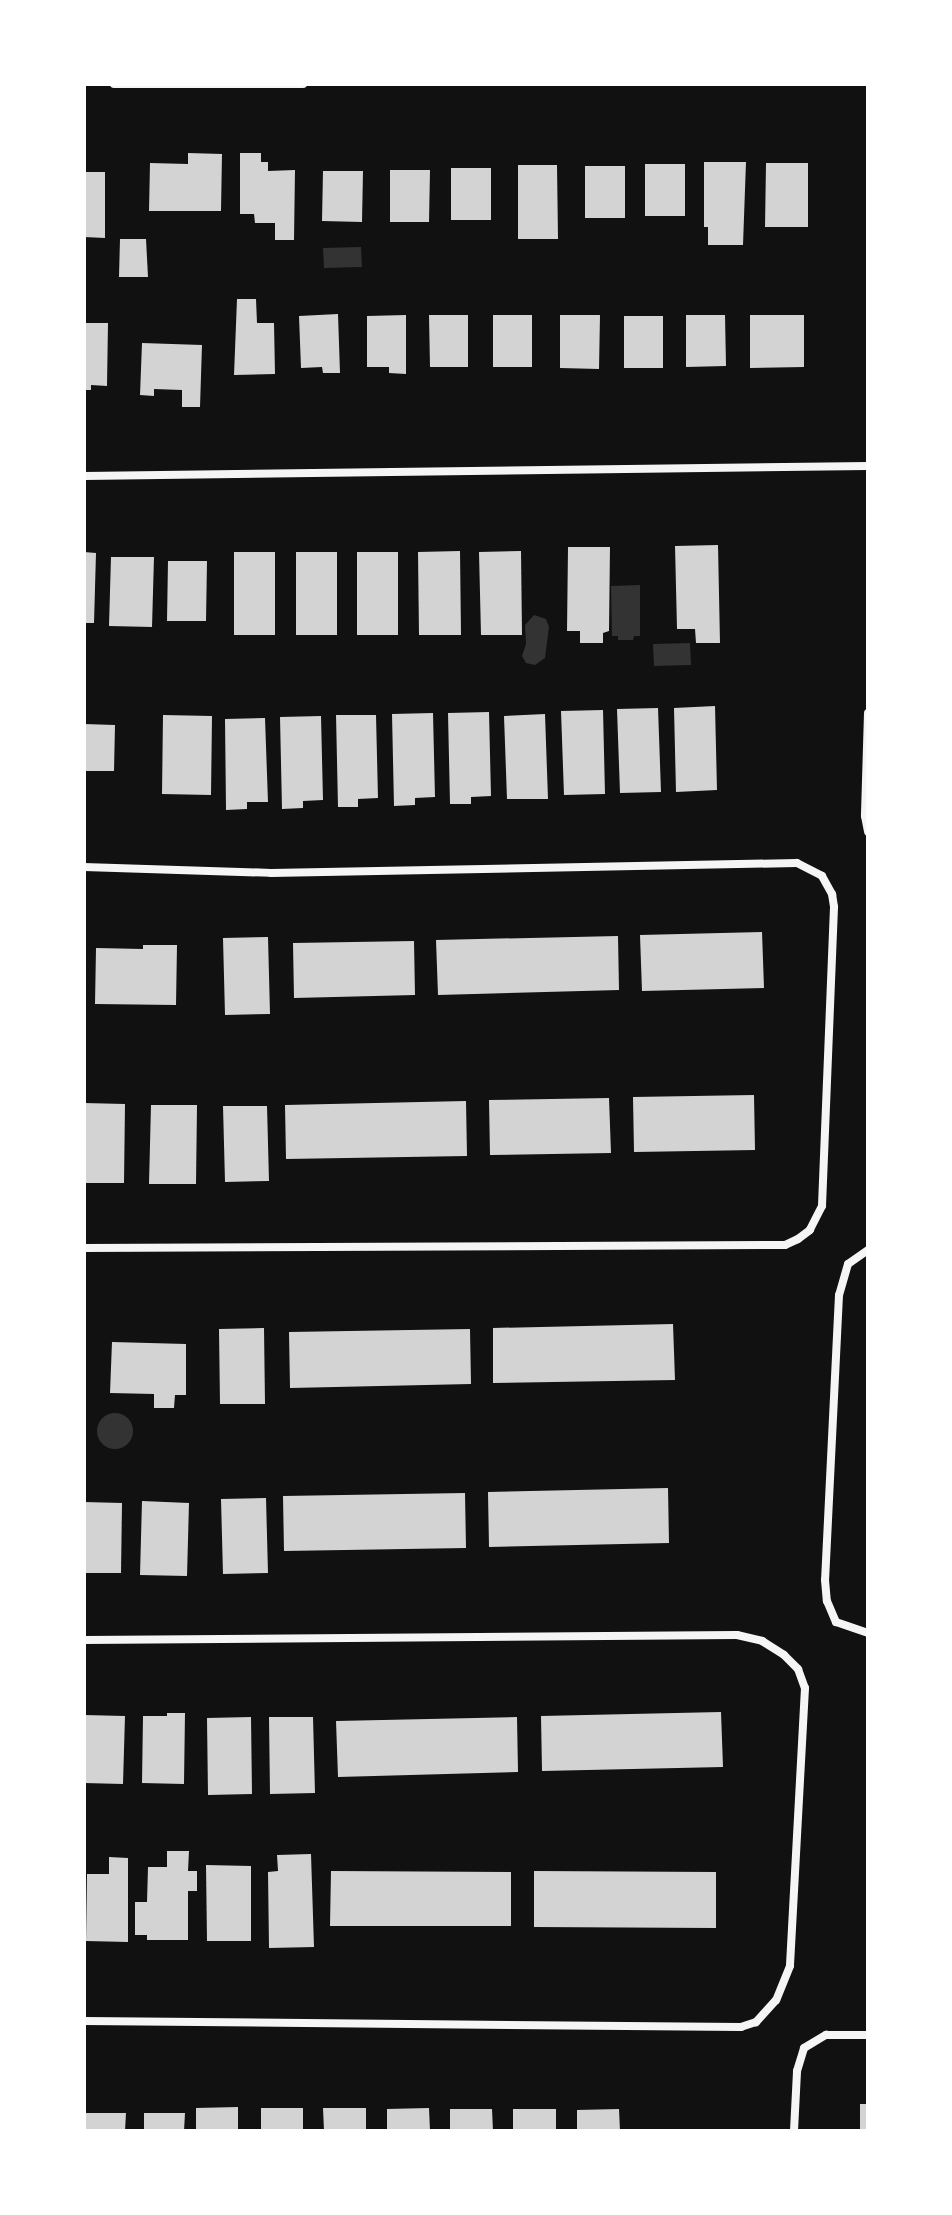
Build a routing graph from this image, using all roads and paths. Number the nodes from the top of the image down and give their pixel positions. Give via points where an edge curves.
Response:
1 (114, 84) edge
2 (303, 84) edge
3 (868, 466) edge
4 (84, 476) edge
5 (868, 713) edge
6 (868, 832) edge
7 (84, 867) edge
8 (84, 1248) edge
9 (868, 1250) edge
10 (868, 1633) edge
11 (84, 1640) edge
12 (84, 2021) edge
13 (868, 2035) edge
14 (794, 2131) edge

1 - 2 street
3 - 4 street
5 - 6 street
7 - 8 street via 271,873 797,863 828,882 834,907 822,1206 810,1230 785,1245
9 - 10 street via 848,1264 839,1295 825,1580 836,1622
11 - 12 street via 737,1635 762,1641 784,1655 798,1669 805,1688 790,1966 767,2013 741,2027
13 - 14 street via 826,2035 804,2048 797,2071

